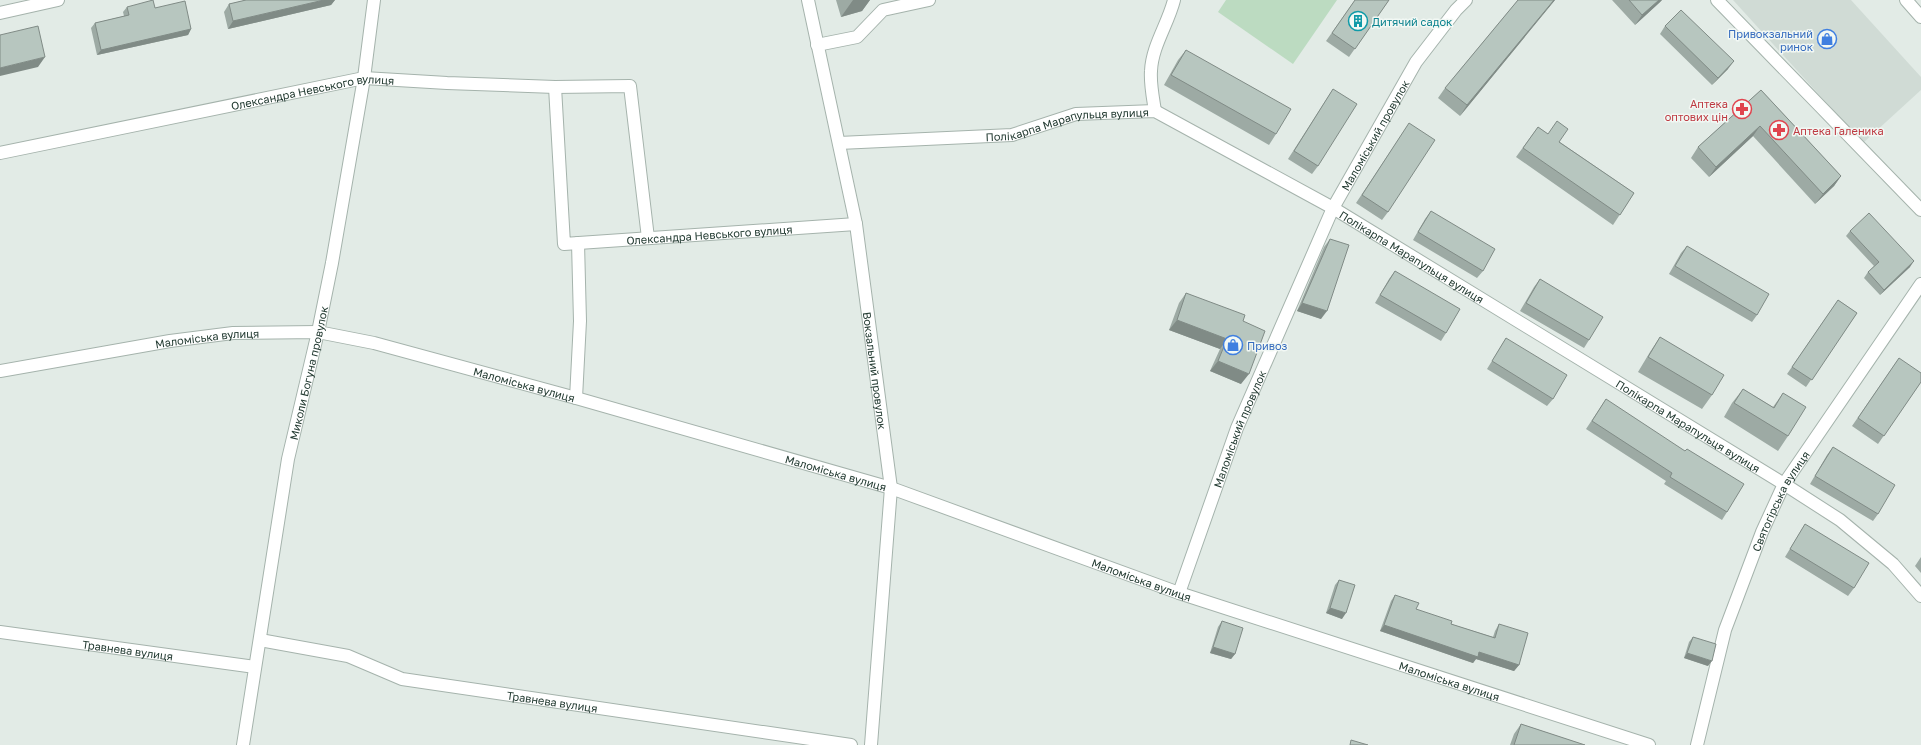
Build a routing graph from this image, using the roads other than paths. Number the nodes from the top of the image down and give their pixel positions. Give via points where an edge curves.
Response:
1 (58, 0) edge
2 (374, 0) edge
3 (808, 0) edge
4 (929, 0) edge
5 (1174, 0) edge
6 (1466, 0) edge
7 (1717, 0) edge
8 (1906, 0) edge
9 (882, 5) edge
10 (0, 13) edge
11 (1921, 16) edge
12 (817, 45) junction
13 (364, 78) junction
14 (555, 87) junction
15 (1155, 112) junction
16 (839, 143) junction
17 (0, 153) edge
18 (1333, 208) junction
19 (1921, 210) edge
20 (856, 224) junction
21 (648, 238) junction
22 (578, 243) junction
23 (1921, 284) edge
24 (318, 332) junction
25 (0, 371) edge
26 (576, 398) junction
27 (1784, 484) junction
28 (891, 488) junction
29 (1179, 593) junction
30 (1921, 596) edge
31 (0, 632) edge
32 (260, 640) junction
33 (255, 667) junction
34 (243, 745) edge
35 (850, 745) edge
36 (871, 745) edge
37 (1649, 745) edge
38 (1697, 745) edge

1 - 10 street
2 - 13 street, Миколи Богуна провулок
3 - 12 street, Вокзальний провулок
4 - 9 street
5 - 15 street via 1170,17 1156,48 1151,71
6 - 18 street, Маломіський провулок via 1416,62
7 - 19 street
8 - 11 street
9 - 12 street via 857,37
12 - 16 street, Вокзальний провулок
13 - 14 street, Олександра Невського вулиця
13 - 17 street, Олександра Невського вулиця
13 - 24 street, Миколи Богуна провулок
14 - 21 street, Олександра Невського вулиця via 630,86
14 - 22 street, Олександра Невського вулиця via 564,244
15 - 16 street, Полікарпа Марапульця вулиця via 1076,114 1012,135
15 - 18 street, Полікарпа Марапульця вулиця
16 - 20 street, Вокзальний провулок
18 - 27 street, Полікарпа Марапульця вулиця
18 - 29 street, Маломіський провулок via 1237,428
20 - 21 street, Олександра Невського вулиця
20 - 28 street, Вокзальний провулок
21 - 22 street, Олександра Невського вулиця
22 - 26 street via 580,321
23 - 27 street, Святогірська вулиця
24 - 25 street, Маломіська вулиця via 233,333 170,341
24 - 26 street, Маломіська вулиця via 374,343
24 - 32 street, Миколи Богуна провулок via 288,459
26 - 28 street, Маломіська вулиця
27 - 30 street, Полікарпа Марапульця вулиця via 1840,520 1893,564
27 - 38 street, Святогірська вулиця via 1762,532 1725,630
28 - 29 street, Маломіська вулиця
28 - 36 street, Вокзальний провулок
29 - 37 street, Маломіська вулиця
31 - 33 street, Травнева вулиця
32 - 33 street, Миколи Богуна провулок
32 - 35 street, Травнева вулиця via 348,656 402,680
33 - 34 street, Миколи Богуна провулок

